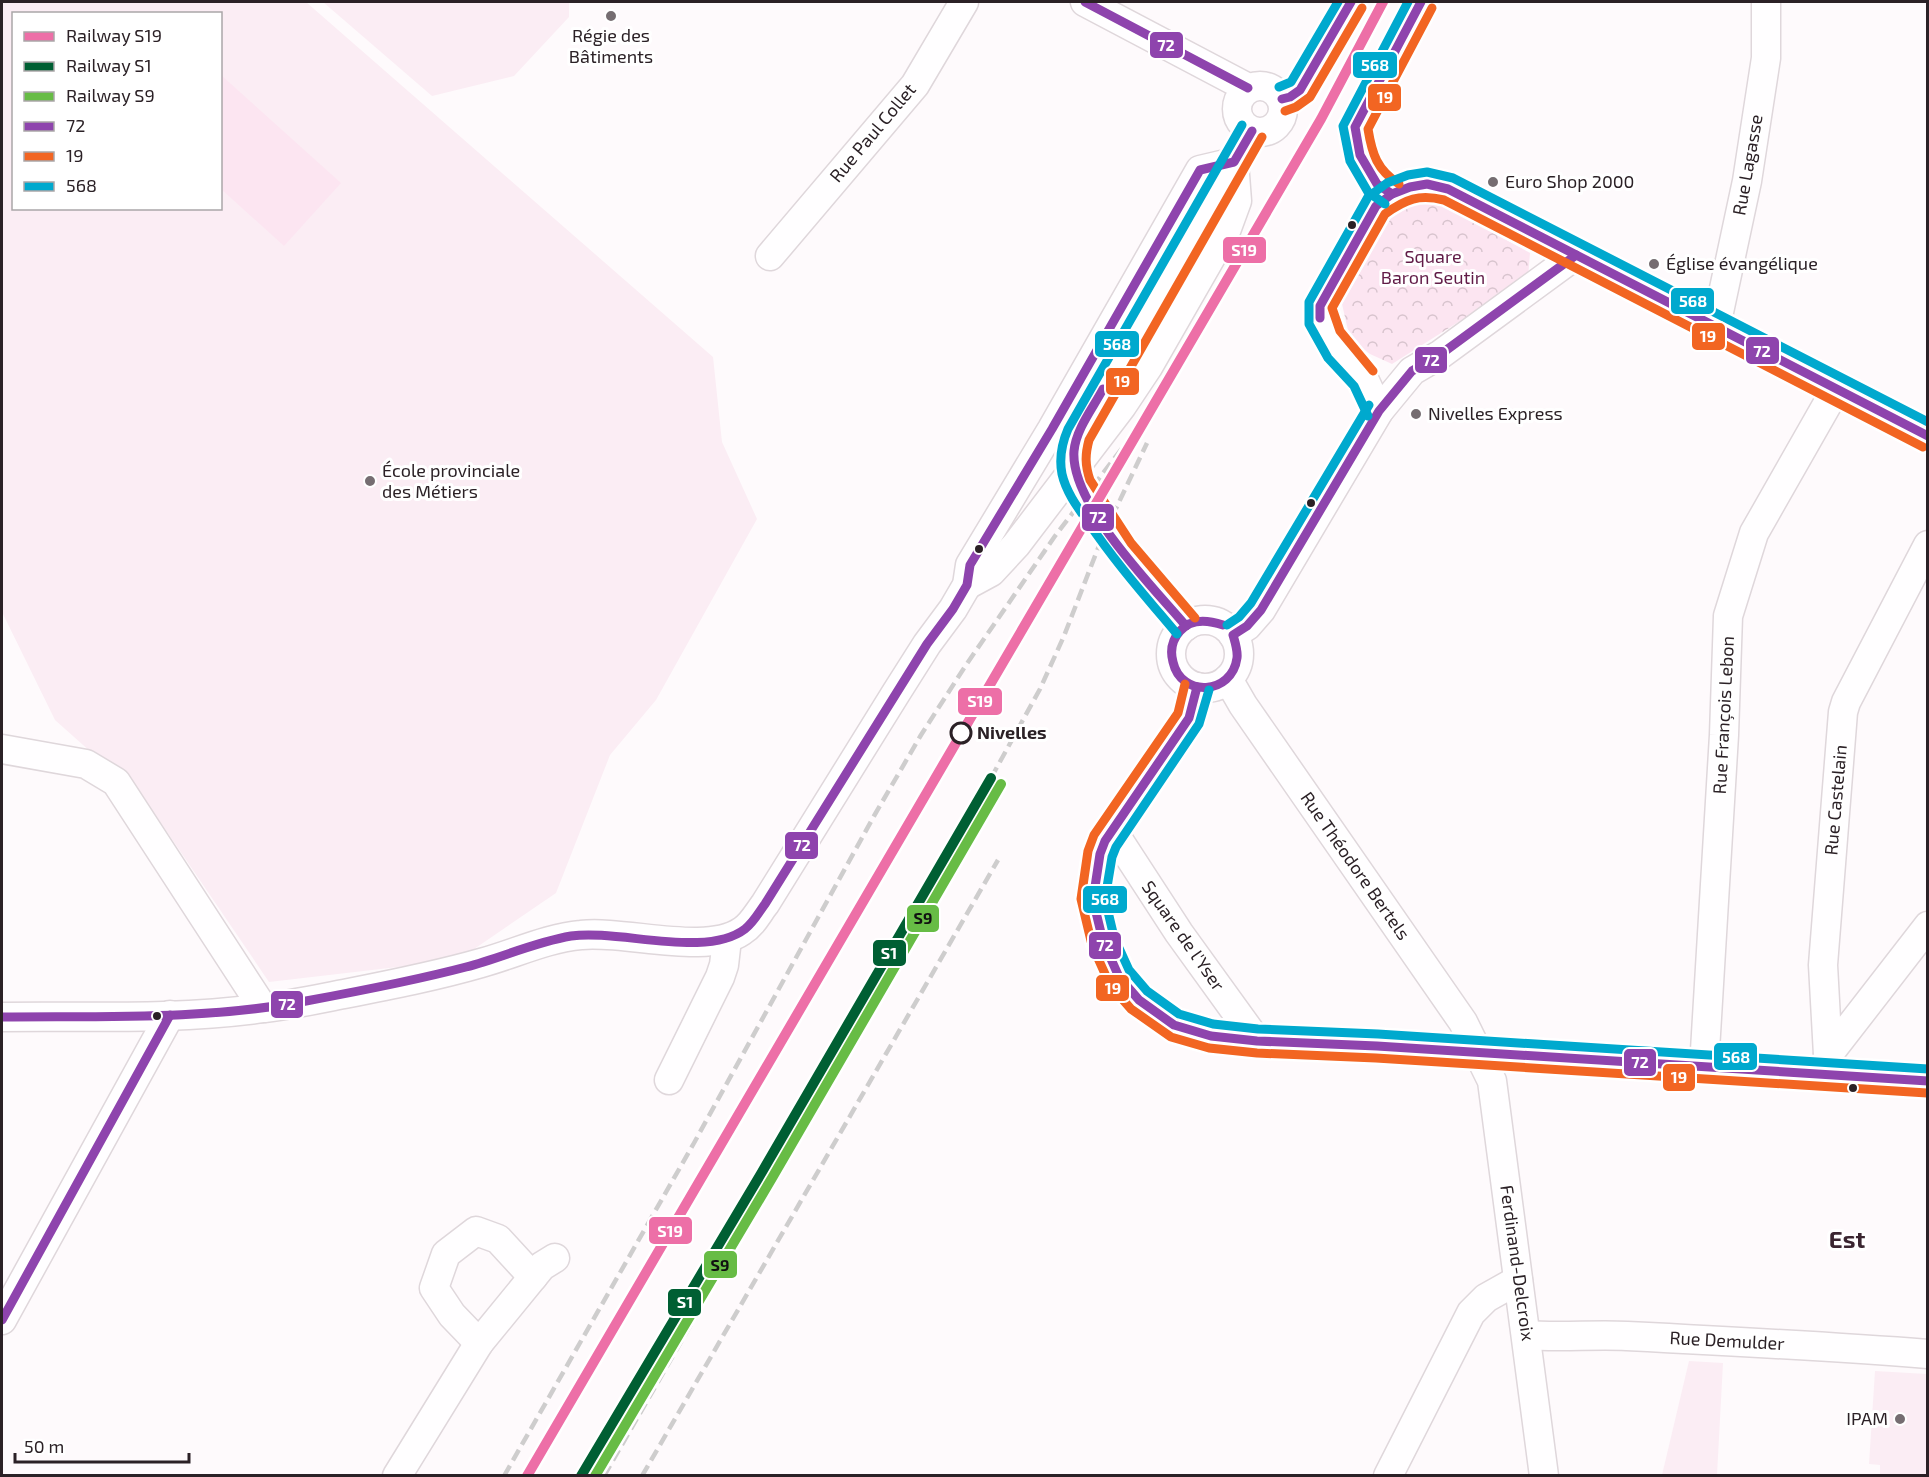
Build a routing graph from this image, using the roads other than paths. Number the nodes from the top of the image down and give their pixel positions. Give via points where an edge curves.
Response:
1 (964, 2) edge
2 (1085, 2) edge
3 (1351, 2) edge
4 (1421, 2) edge
5 (1766, 2) edge
6 (1248, 88) junction
7 (1282, 99) junction
8 (1251, 131) junction
9 (1234, 162) junction
10 (1392, 194) junction
11 (1576, 255) junction
12 (770, 256) dead end
13 (1716, 326) junction
14 (1412, 371) junction
15 (1364, 379) junction
16 (1836, 389) junction
17 (1379, 411) junction
18 (1928, 436) edge
19 (1074, 453) tunnel mouth
20 (1017, 487) junction
21 (1050, 499) junction
22 (1928, 545) edge
23 (1121, 550) tunnel mouth
24 (967, 585) junction
25 (1186, 626) junction
26 (1233, 635) junction
27 (1228, 679) junction
28 (1197, 687) junction
29 (2, 749) edge
30 (1112, 830) junction
31 (1928, 926) edge
32 (727, 939) junction
33 (263, 1008) junction
34 (170, 1015) junction
35 (2, 1017) edge
36 (1257, 1041) junction
37 (1479, 1053) junction
38 (1828, 1064) junction
39 (1704, 1067) junction
40 (669, 1080) dead end
41 (1928, 1081) edge
42 (555, 1258) dead end
43 (533, 1277) junction
44 (1518, 1280) junction
45 (2, 1320) edge
46 (1527, 1335) junction
47 (479, 1343) junction
48 (1928, 1354) edge
49 (397, 1476) edge
50 (1388, 1476) edge
51 (1544, 1476) edge

1 - 12 street, Rue Paul Collet via 915,85
2 - 6 street
3 - 7 street via 1300,90
4 - 10 street via 1355,127 1360,155 1377,183
5 - 13 street, Rue Lagasse via 1766,58 1747,181
6 - 7 street via 1268,86
6 - 8 street via 1239,98 1236,111
7 - 8 street via 1284,110 1274,128
8 - 9 street
9 - 19 street via 1078,435
9 - 20 street via 1200,170
9 - 21 street via 1237,201 1226,231 1129,396
10 - 11 street via 1427,184 1448,189
10 - 15 street via 1376,207 1320,306 1320,318 1338,351
11 - 13 street
11 - 14 street via 1442,354
13 - 16 street
14 - 15 street
14 - 17 street
15 - 17 street
16 - 18 street
16 - 39 street, Rue François Lebon via 1754,533 1728,616
17 - 26 street via 1261,610
20 - 21 street
20 - 24 street via 970,566
21 - 24 street via 991,572
22 - 38 street, Rue Castelain via 1843,712 1823,965
23 - 25 street
24 - 32 street via 765,904 750,925
25 - 26 street via 1211,620
25 - 28 street via 1176,634 1170,659 1184,682
26 - 27 street via 1239,659
27 - 28 street via 1219,686
27 - 37 street, Rue Théodore Bertels via 1463,1022
28 - 30 street via 1189,718
29 - 33 street via 86,764 116,782
30 - 36 street, Square de l'Yser via 1179,933
30 - 36 street via 1100,854 1093,900 1103,941 1119,977 1139,1000 1174,1025 1211,1036
31 - 38 street
32 - 33 street via 705,942 581,935 435,975
32 - 40 street via 720,977
33 - 34 street
34 - 35 street
34 - 45 street
36 - 37 street
37 - 39 street
37 - 44 street, Ferdinand-Delcroix via 1492,1081
38 - 39 street
38 - 41 street
42 - 43 street
43 - 47 street
43 - 47 street via 498,1239 476,1231 446,1254 434,1288 452,1315
44 - 46 street, Ferdinand-Delcroix
44 - 50 street via 1486,1298 1471,1313
46 - 48 street, Rue Demulder via 1634,1336
46 - 51 street, Ferdinand-Delcroix
47 - 49 street

